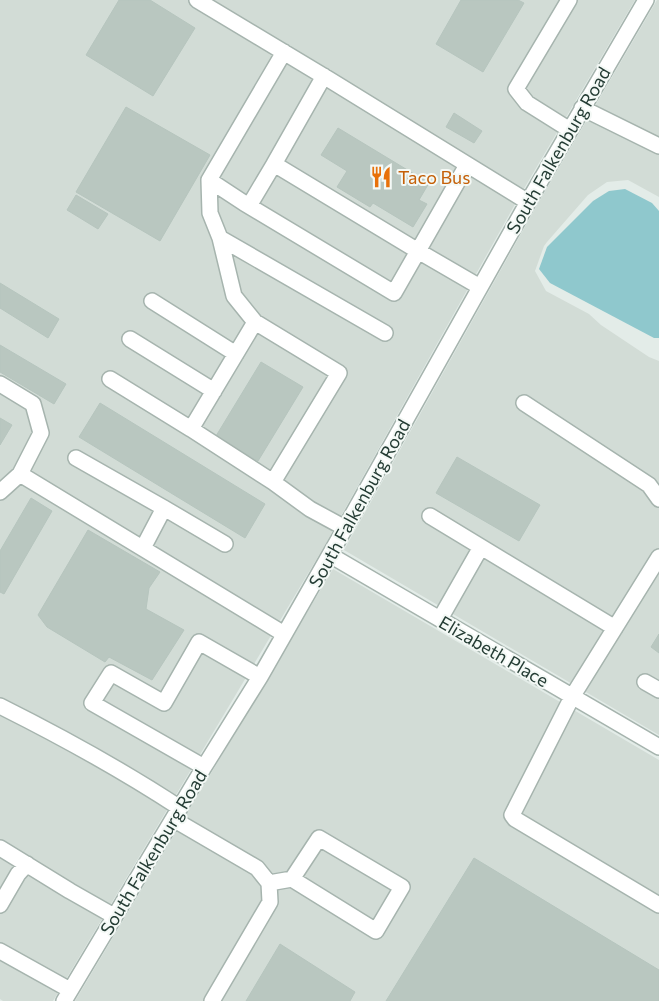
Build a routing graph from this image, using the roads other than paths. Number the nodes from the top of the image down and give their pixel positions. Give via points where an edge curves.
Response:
1 (197, 0) edge
2 (569, 0) edge
3 (646, 0) edge
4 (284, 52) junction
5 (324, 76) junction
6 (582, 108) junction
7 (570, 130) junction
8 (659, 146) edge
9 (274, 164) junction
10 (467, 165) junction
11 (209, 180) junction
12 (528, 202) junction
13 (248, 206) junction
14 (220, 238) junction
15 (418, 251) junction
16 (480, 287) junction
17 (152, 301) dead end
18 (255, 322) junction
19 (385, 333) dead end
20 (130, 338) dead end
21 (236, 354) junction
22 (110, 379) dead end
23 (0, 384) edge
24 (214, 391) junction
25 (524, 403) dead end
26 (191, 429) junction
27 (76, 458) dead end
28 (20, 474) junction
29 (273, 482) junction
30 (0, 492) edge
31 (659, 499) edge
32 (164, 508) junction
33 (430, 516) dead end
34 (345, 528) junction
35 (225, 544) dead end
36 (481, 547) junction
37 (143, 548) junction
38 (330, 554) junction
39 (659, 557) edge
40 (440, 619) junction
41 (615, 628) junction
42 (284, 634) junction
43 (260, 677) junction
44 (645, 682) dead end
45 (659, 690) edge
46 (572, 697) junction
47 (0, 706) edge
48 (659, 747) edge
49 (204, 767) junction
50 (176, 814) junction
51 (0, 848) edge
52 (27, 864) junction
53 (292, 880) junction
54 (269, 883) junction
55 (0, 905) edge
56 (659, 905) edge
57 (114, 916) junction
58 (0, 951) edge
59 (67, 996) edge
60 (212, 1001) edge

1 - 4 street
2 - 7 street via 516,89 527,103
3 - 6 street, South Falkenburg Road
4 - 5 street
4 - 11 street
5 - 9 street
5 - 10 street
6 - 7 street, South Falkenburg Road
6 - 8 street
7 - 12 street, South Falkenburg Road
9 - 13 street
9 - 15 street
10 - 12 street
10 - 15 street
11 - 13 street
11 - 14 street via 210,213
12 - 16 street, South Falkenburg Road
13 - 15 street via 394,293
14 - 18 street via 234,296
14 - 19 street
15 - 16 street
16 - 34 street, South Falkenburg Road
17 - 21 street
18 - 21 street
18 - 29 street via 339,373
20 - 24 street
21 - 24 street
22 - 26 street
23 - 28 street via 33,404 41,433
24 - 26 street
25 - 31 street via 649,485
26 - 29 street
27 - 32 street
28 - 30 street
28 - 37 street
29 - 34 street via 310,509
32 - 35 street
32 - 37 street
33 - 36 street
34 - 38 street, South Falkenburg Road
36 - 40 street
36 - 41 street
37 - 42 street
38 - 40 street, Elizabeth Place
38 - 42 street, South Falkenburg Road
39 - 41 street
40 - 46 street, Elizabeth Place
41 - 46 street
42 - 43 street, South Falkenburg Road
43 - 49 street, South Falkenburg Road
43 - 49 street via 199,642 164,703 111,673 92,703
44 - 45 street
46 - 48 street, Elizabeth Place
46 - 56 street via 512,815
47 - 50 street via 146,786
49 - 50 street, South Falkenburg Road
50 - 54 street via 257,868
50 - 57 street, South Falkenburg Road
51 - 52 street
52 - 55 street
52 - 57 street
53 - 53 street via 376,931 402,887 319,838
53 - 54 street
54 - 60 street via 270,902
57 - 59 street, South Falkenburg Road
58 - 59 street

